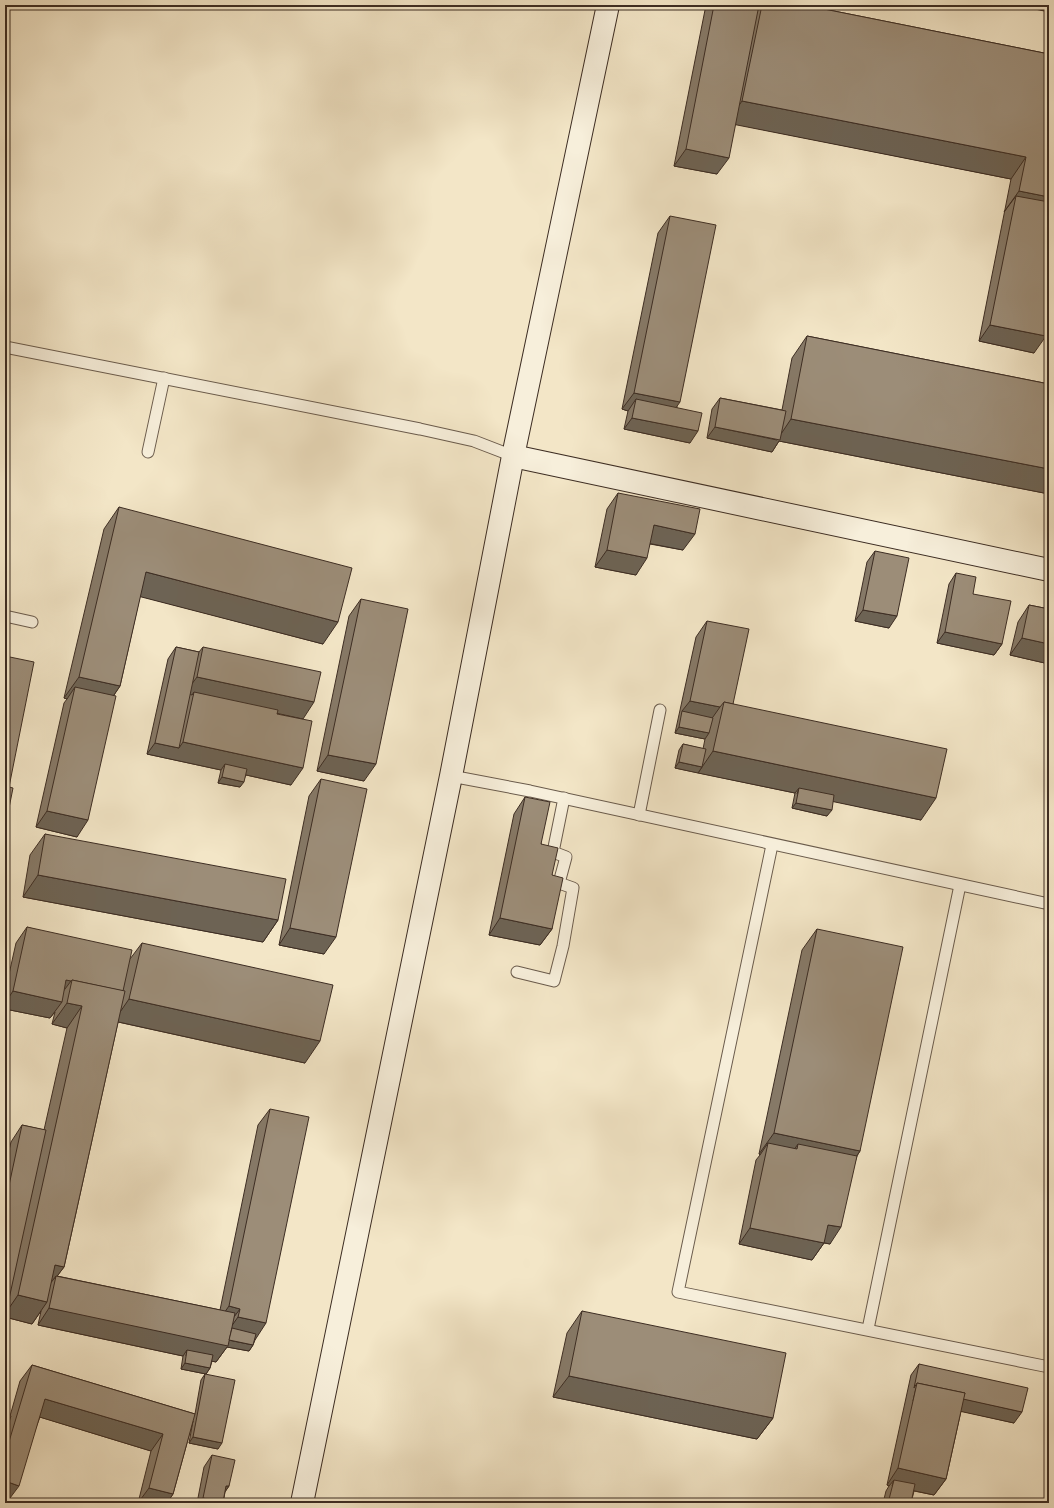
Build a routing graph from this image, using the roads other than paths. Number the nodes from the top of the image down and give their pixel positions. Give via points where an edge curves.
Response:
1 (608, 5) edge
2 (5, 347) edge
3 (164, 378) junction
4 (148, 452) dead end
5 (513, 456) junction
6 (1049, 570) edge
7 (5, 616) edge
8 (32, 622) dead end
9 (660, 710) dead end
10 (451, 776) junction
11 (564, 798) junction
12 (639, 815) junction
13 (772, 845) junction
14 (960, 885) junction
15 (1049, 904) edge
16 (517, 972) dead end
17 (868, 1329) junction
18 (1049, 1367) edge
19 (302, 1503) edge

1 - 5 street
2 - 3 lane
3 - 4 lane
3 - 5 lane via 420,428 474,441
5 - 6 street
5 - 10 street
7 - 8 lane
9 - 12 lane
10 - 11 lane
10 - 19 street
11 - 12 lane
11 - 16 lane via 553,852 566,857 560,883 572,888 563,946 554,981
12 - 13 lane
13 - 14 lane
13 - 17 lane via 678,1292
14 - 15 lane
14 - 17 lane
17 - 18 lane

